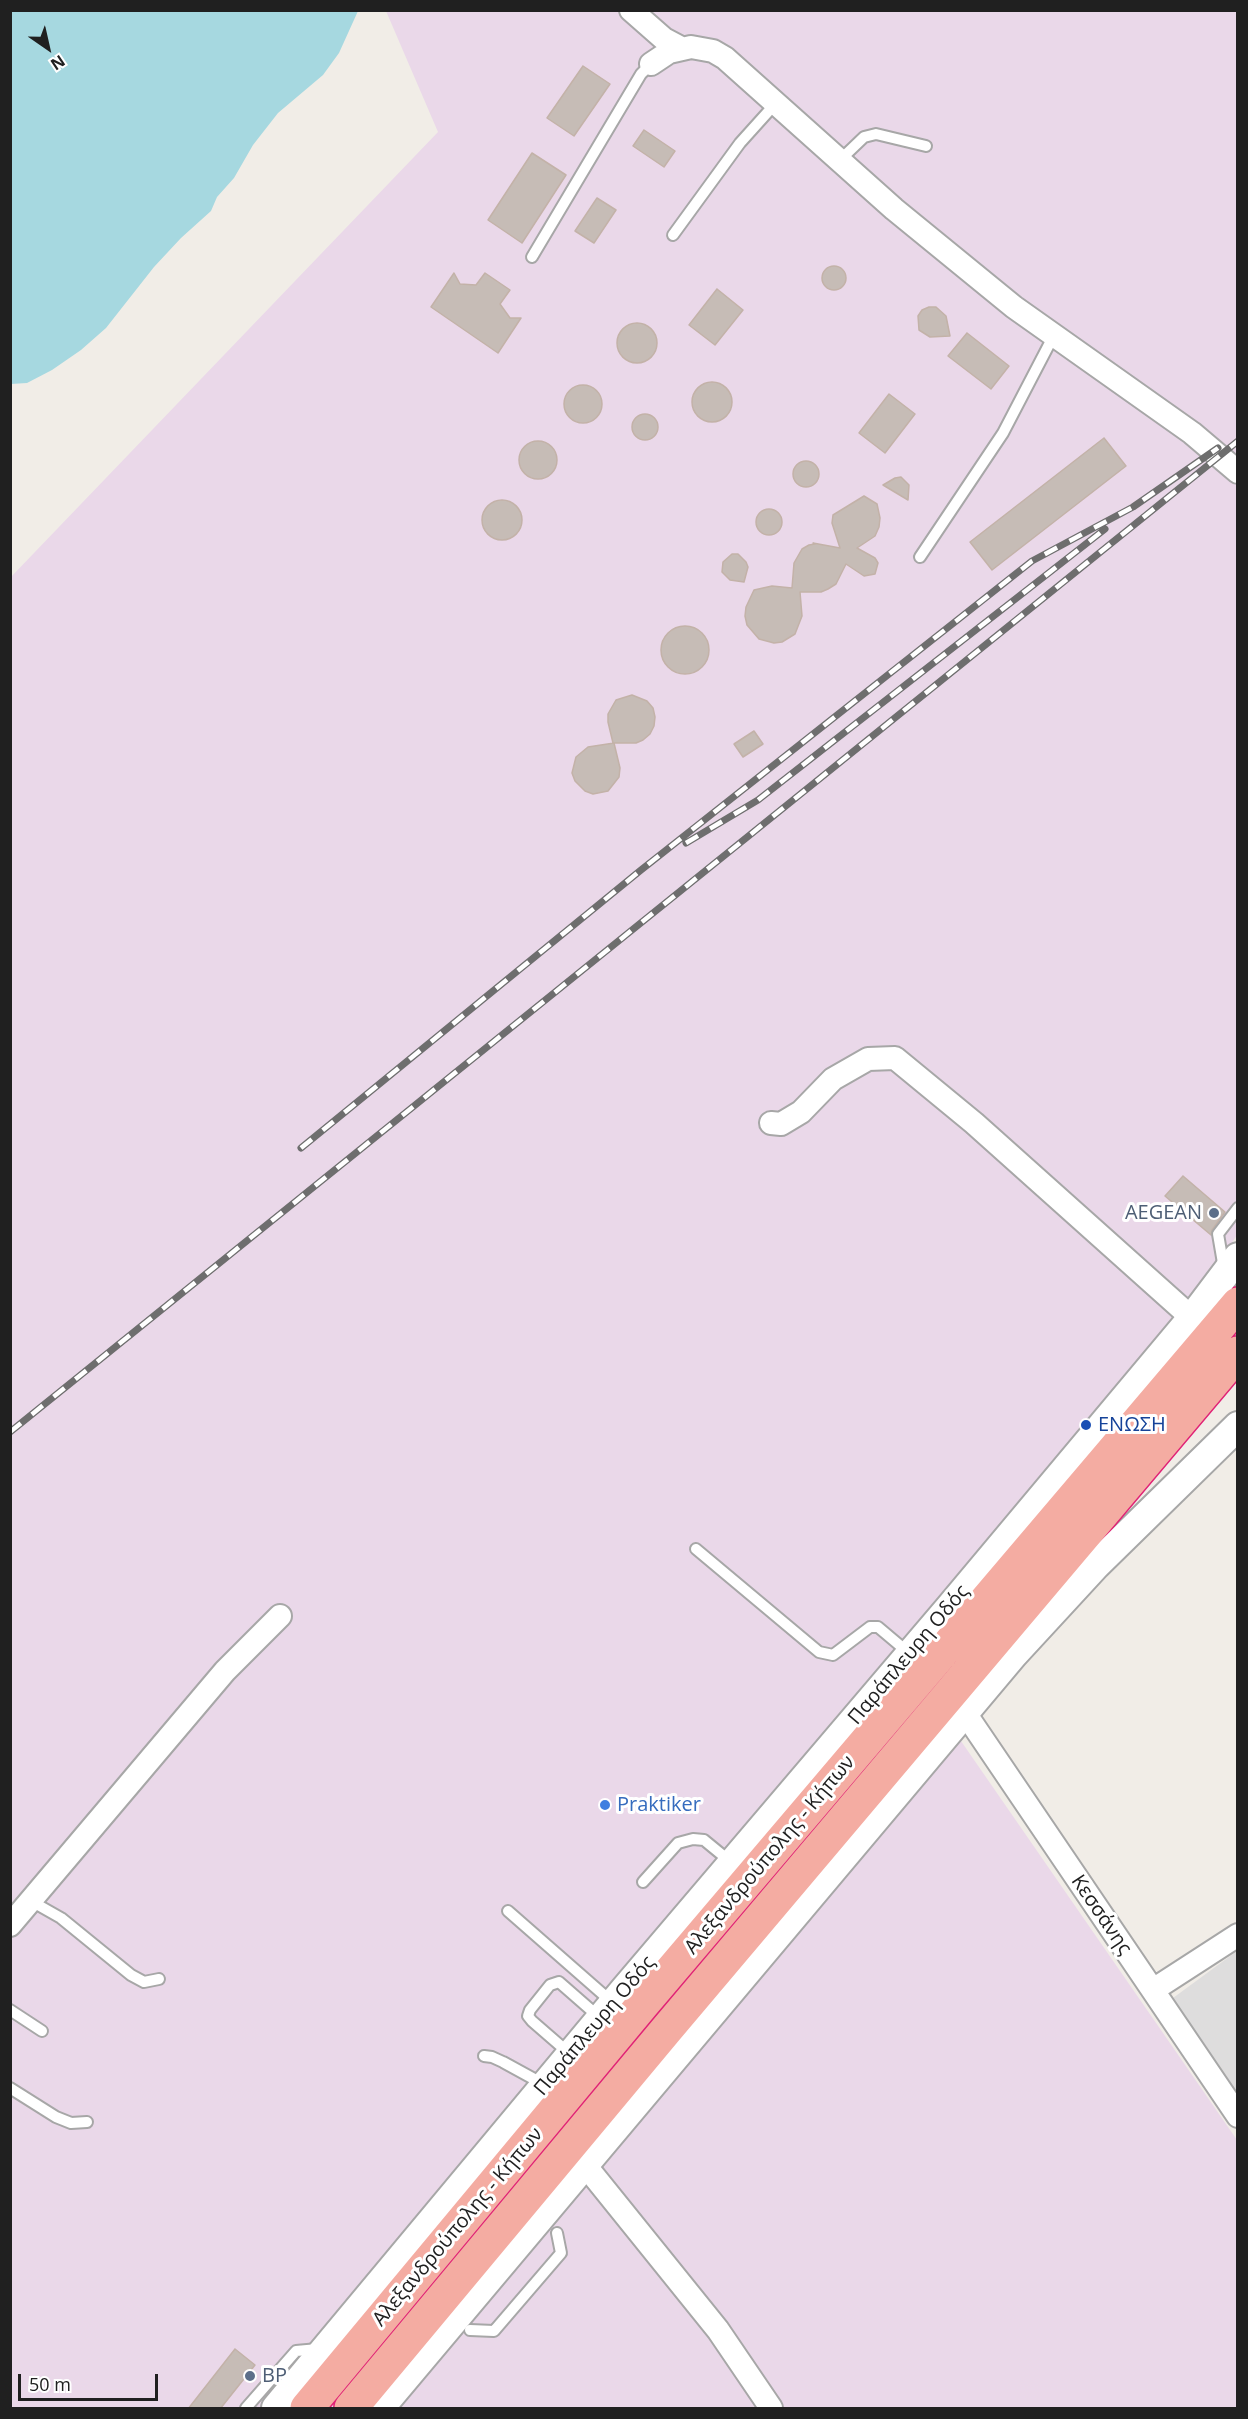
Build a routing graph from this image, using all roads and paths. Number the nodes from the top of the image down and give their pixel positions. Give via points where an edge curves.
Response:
1 (631, 10) edge
2 (681, 48) junction
3 (651, 64) joint
4 (776, 103) junction
5 (926, 146) dead end
6 (840, 160) junction
7 (673, 235) dead end
8 (532, 257) dead end
9 (1054, 335) junction
10 (1238, 472) edge
11 (920, 557) dead end
12 (771, 1123) dead end
13 (1238, 1208) edge
14 (1226, 1325) edge
15 (1238, 1426) edge
16 (696, 1549) dead end
17 (280, 1616) dead end
18 (910, 1654) junction
19 (965, 1713) junction
20 (732, 1863) junction
21 (643, 1882) dead end
22 (31, 1901) junction
23 (508, 1911) dead end
24 (10, 1925) edge
25 (1238, 1935) edge
26 (159, 1979) dead end
27 (1153, 1990) junction
28 (10, 2010) edge
29 (607, 2011) junction
30 (42, 2031) dead end
31 (570, 2055) junction
32 (484, 2056) dead end
33 (545, 2085) junction
34 (10, 2088) edge
35 (1236, 2111) edge
36 (87, 2122) dead end
37 (585, 2165) junction
38 (554, 2219) junction
39 (459, 2329) junction
40 (326, 2349) junction
41 (246, 2409) edge
42 (276, 2409) edge
43 (307, 2409) edge
44 (351, 2409) edge
45 (380, 2409) edge
46 (771, 2409) edge

1 - 2 street via 664,39
2 - 3 street
2 - 4 street via 713,51
3 - 8 lane via 641,74
4 - 6 street
4 - 7 lane via 740,143
5 - 6 lane via 876,135 864,137
6 - 9 street via 912,224
9 - 10 street via 1192,433
9 - 11 lane via 1003,433
12 - 14 street via 781,1124 801,1112 833,1079 868,1059 895,1058
13 - 14 lane via 1218,1234
14 - 18 street, Παράπλευρη Οδός
14 - 43 highway, Αλεξανδρούπολης - Κήπων via 643,2004
14 - 44 highway, Αλεξανδρούπολης - Κήπων via 667,2029
15 - 19 street via 1068,1594
16 - 18 lane via 819,1652 833,1656 870,1627 878,1627
17 - 22 street via 225,1671
18 - 20 street, Παράπλευρη Οδός
19 - 27 street, Κεσσάνης
19 - 37 street
20 - 21 lane via 704,1840 693,1839 678,1843
20 - 29 street, Παράπλευρη Οδός
22 - 24 street
22 - 26 lane via 60,1918 130,1975 144,1982
23 - 29 lane
25 - 27 street
27 - 35 street, Κεσσάνης
28 - 30 lane
29 - 31 street, Παράπλευρη Οδός
29 - 31 lane via 560,1982 543,1993 528,2016
31 - 33 street, Παράπλευρη Οδός
32 - 33 lane
33 - 40 street, Παράπλευρη Οδός
34 - 36 lane via 56,2117 71,2123
37 - 38 street
37 - 46 street via 718,2330
38 - 39 street
38 - 39 lane via 561,2253 494,2331
39 - 45 street
40 - 41 lane via 296,2351
40 - 42 street, Παράπλευρη Οδός

